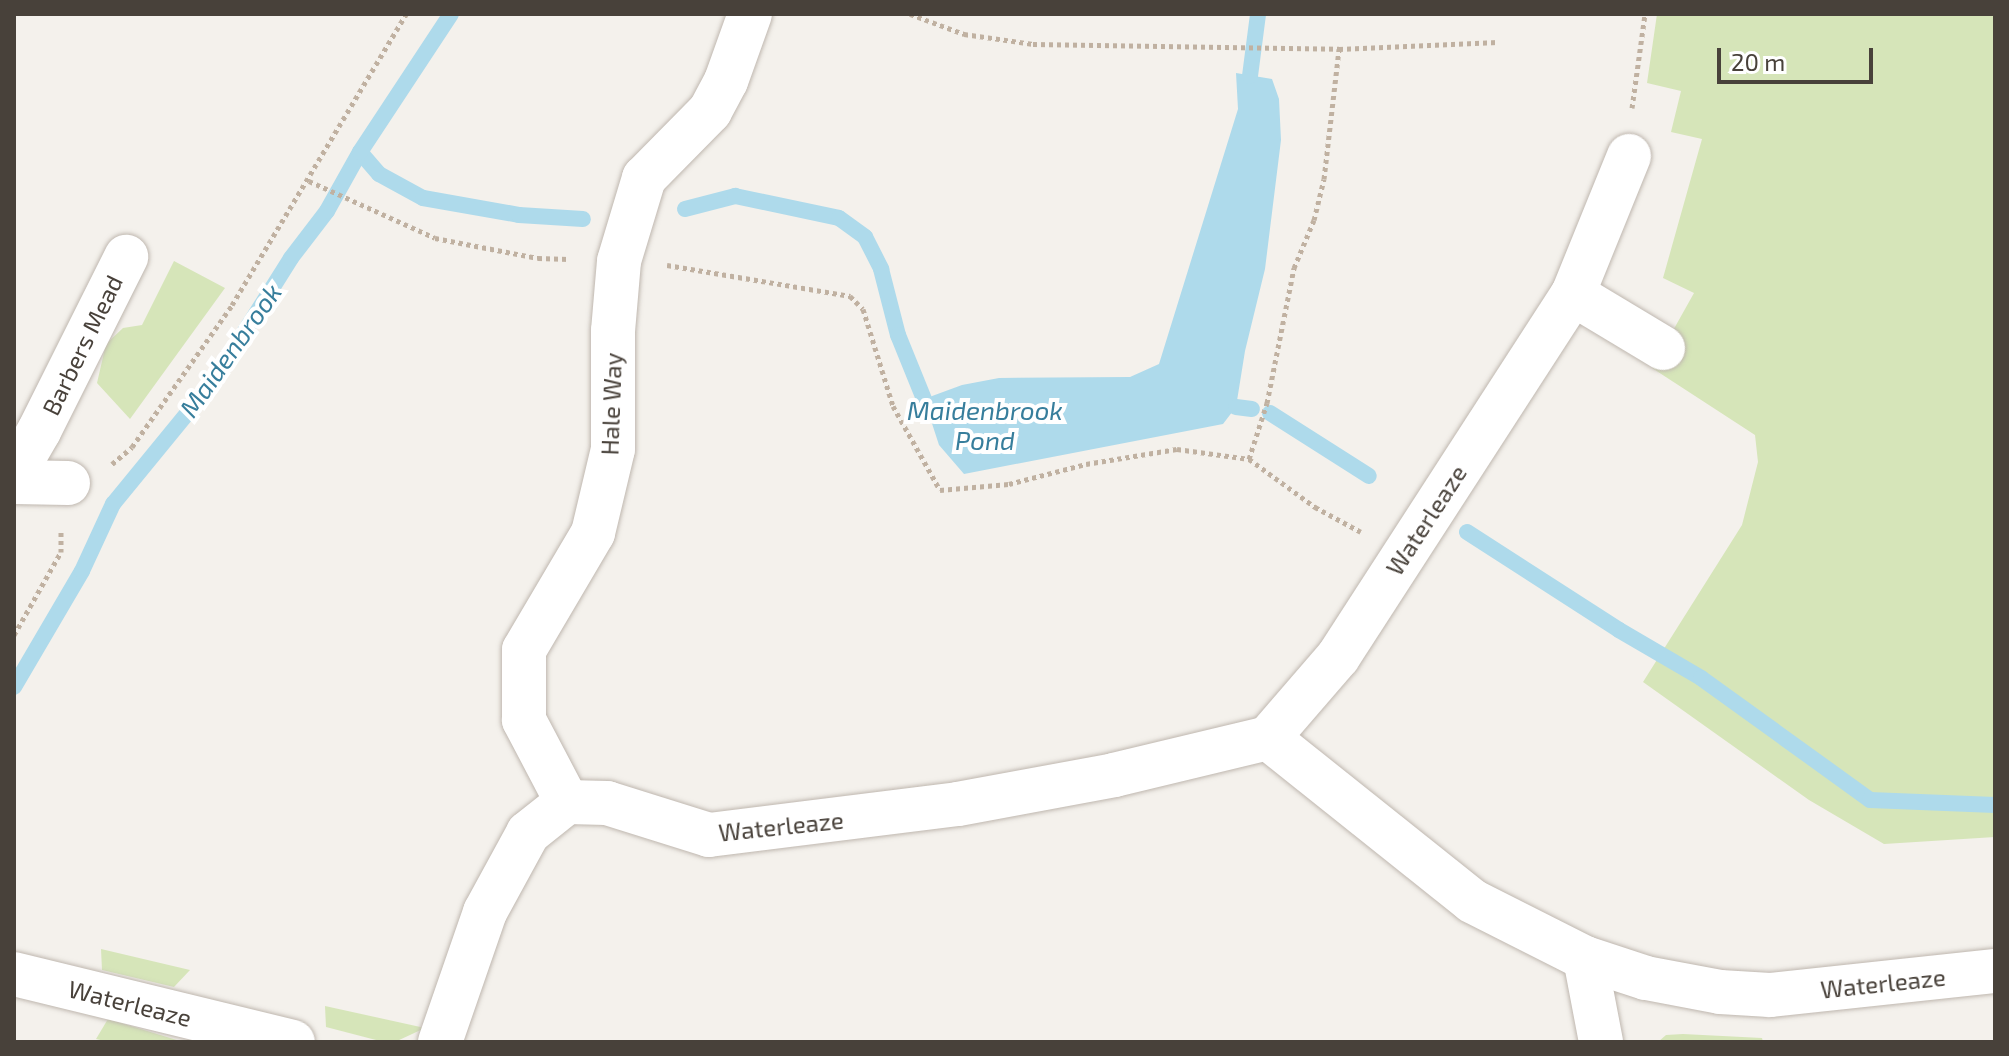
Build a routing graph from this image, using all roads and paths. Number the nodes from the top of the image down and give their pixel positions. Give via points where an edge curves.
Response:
1 (406, 14) edge
2 (750, 14) edge
3 (910, 14) edge
4 (1645, 14) edge
5 (1498, 42) dead end
6 (1339, 49) junction
7 (1629, 156) joint
8 (309, 181) junction
9 (126, 257) dead end
10 (619, 261) junction
11 (1573, 294) junction
12 (1663, 348) dead end
13 (1249, 459) junction
14 (14, 474) edge
15 (14, 482) edge
16 (68, 483) junction
17 (1401, 557) junction
18 (14, 635) edge
19 (1268, 738) junction
20 (567, 802) junction
21 (1585, 958) junction
22 (1995, 971) edge
23 (14, 974) edge
24 (293, 1042) edge
25 (440, 1042) edge
26 (1601, 1042) edge

1 - 8 path
2 - 10 street, Hale Way via 710,111 644,178
3 - 6 path via 964,34 1033,44
4 - 7 path
5 - 6 path
6 - 13 path via 1324,179 1294,268 1267,403
7 - 11 street, Waterleaze
8 - 10 path via 435,238 538,258
8 - 16 path via 232,305 132,447 106,470
9 - 14 street, Barbers Mead
10 - 13 path via 850,296 863,309 893,406 940,490 1009,484 1177,449
10 - 20 street, Hale Way via 613,449 593,533 524,650 524,720
11 - 12 street
11 - 17 street, Waterleaze
13 - 17 path via 1315,507
15 - 16 street
16 - 18 path via 61,552
17 - 19 street, Waterleaze via 1338,657
19 - 20 street, Waterleaze via 1114,775 958,804 709,835 607,803
19 - 21 street, Waterleaze via 1472,901
20 - 25 street via 528,833 485,912
21 - 22 street, Waterleaze via 1646,978 1770,995
21 - 26 street
23 - 24 street, Waterleaze

